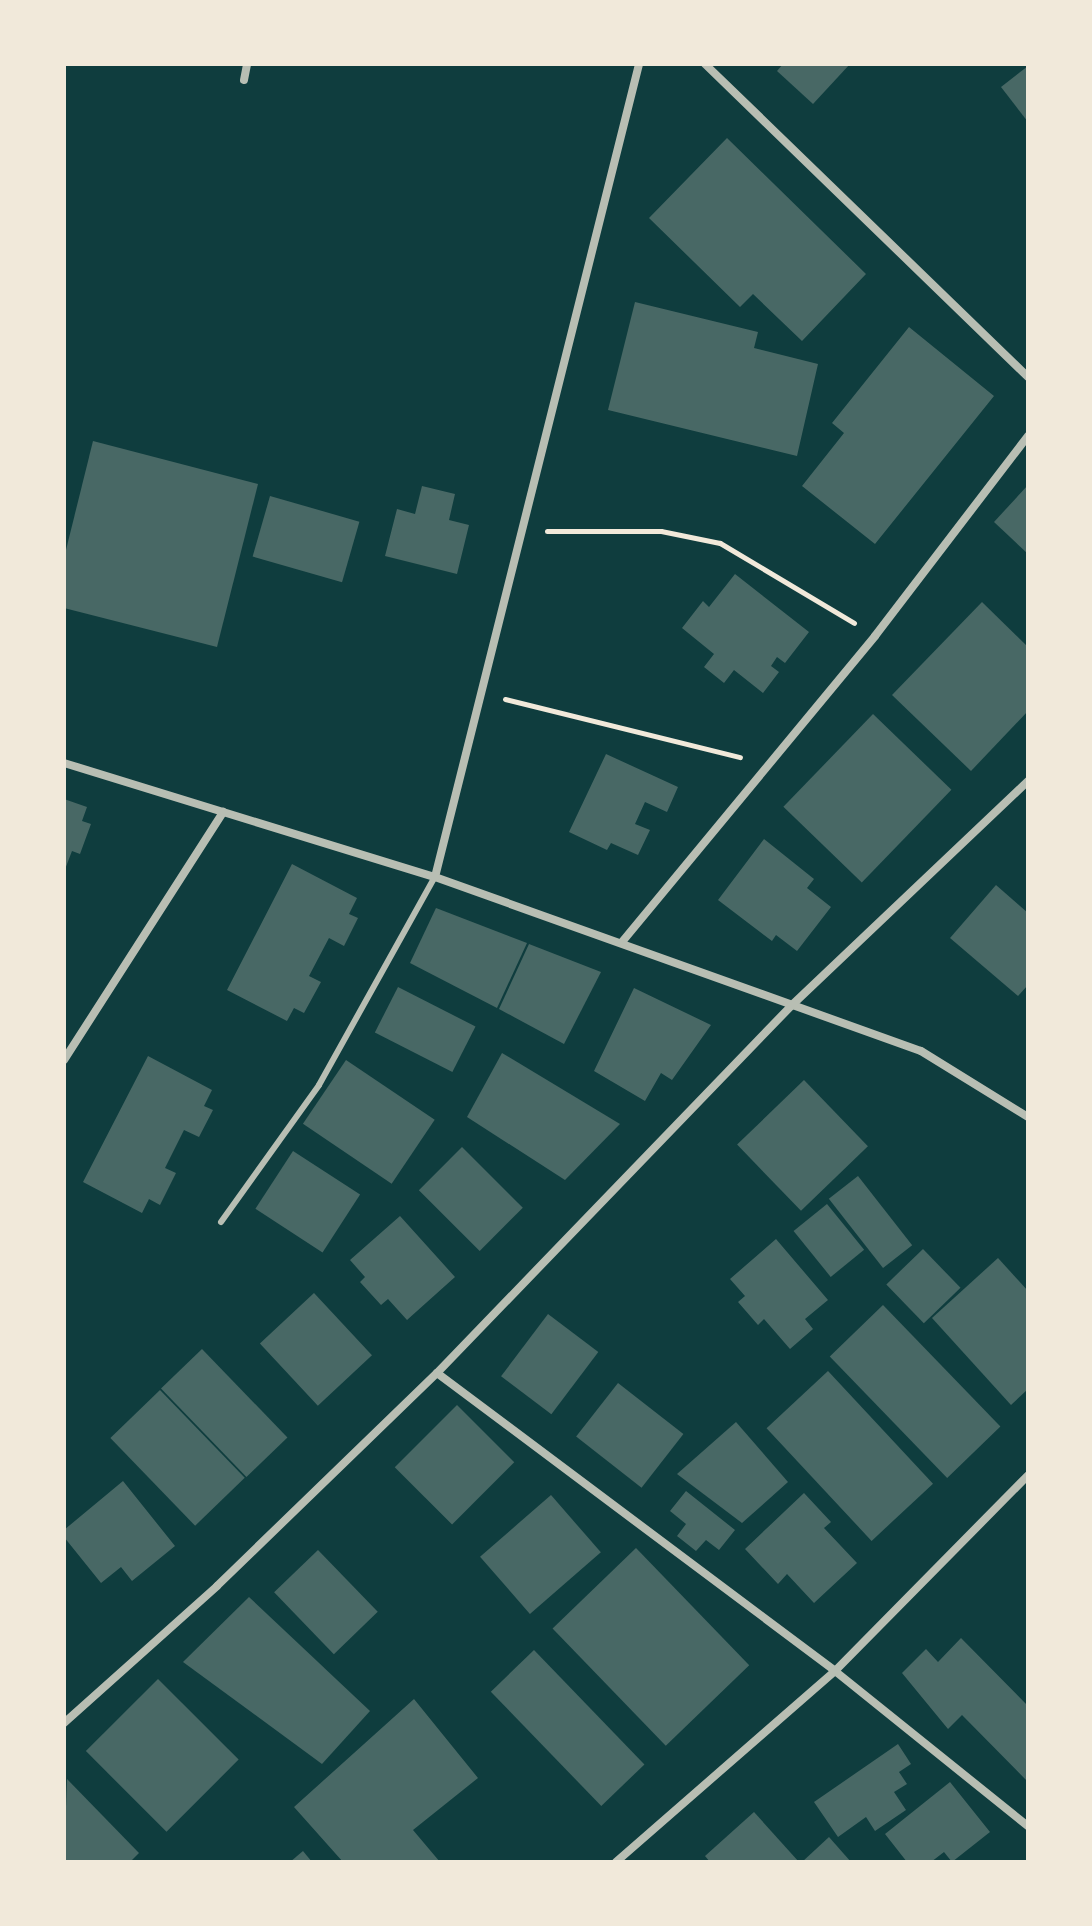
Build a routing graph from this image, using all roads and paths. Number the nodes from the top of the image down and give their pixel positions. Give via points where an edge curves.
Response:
1 (247, 64) edge
2 (639, 64) edge
3 (705, 64) edge
4 (244, 80) dead end
5 (1028, 377) edge
6 (1028, 436) edge
7 (521, 531) junction
8 (875, 636) junction
9 (483, 694) junction
10 (64, 763) edge
11 (772, 764) junction
12 (1028, 781) edge
13 (223, 812) junction
14 (435, 877) junction
15 (622, 942) junction
16 (791, 1006) junction
17 (64, 1060) edge
18 (1028, 1117) edge
19 (221, 1222) dead end
20 (437, 1373) junction
21 (1028, 1475) edge
22 (835, 1671) junction
23 (64, 1723) edge
24 (1028, 1826) edge
25 (616, 1862) edge

1 - 4 street
2 - 7 street
3 - 5 street
6 - 8 street
7 - 8 path via 661,531 720,543
7 - 9 street
8 - 11 street
9 - 11 path
9 - 14 street
10 - 13 street
11 - 15 street
12 - 16 street
13 - 14 street
13 - 17 street
14 - 15 street
14 - 19 lane via 326,1073
15 - 16 street
16 - 18 street via 921,1051
16 - 20 street
20 - 22 street
20 - 23 street via 217,1586
21 - 22 street
22 - 24 street
22 - 25 street

